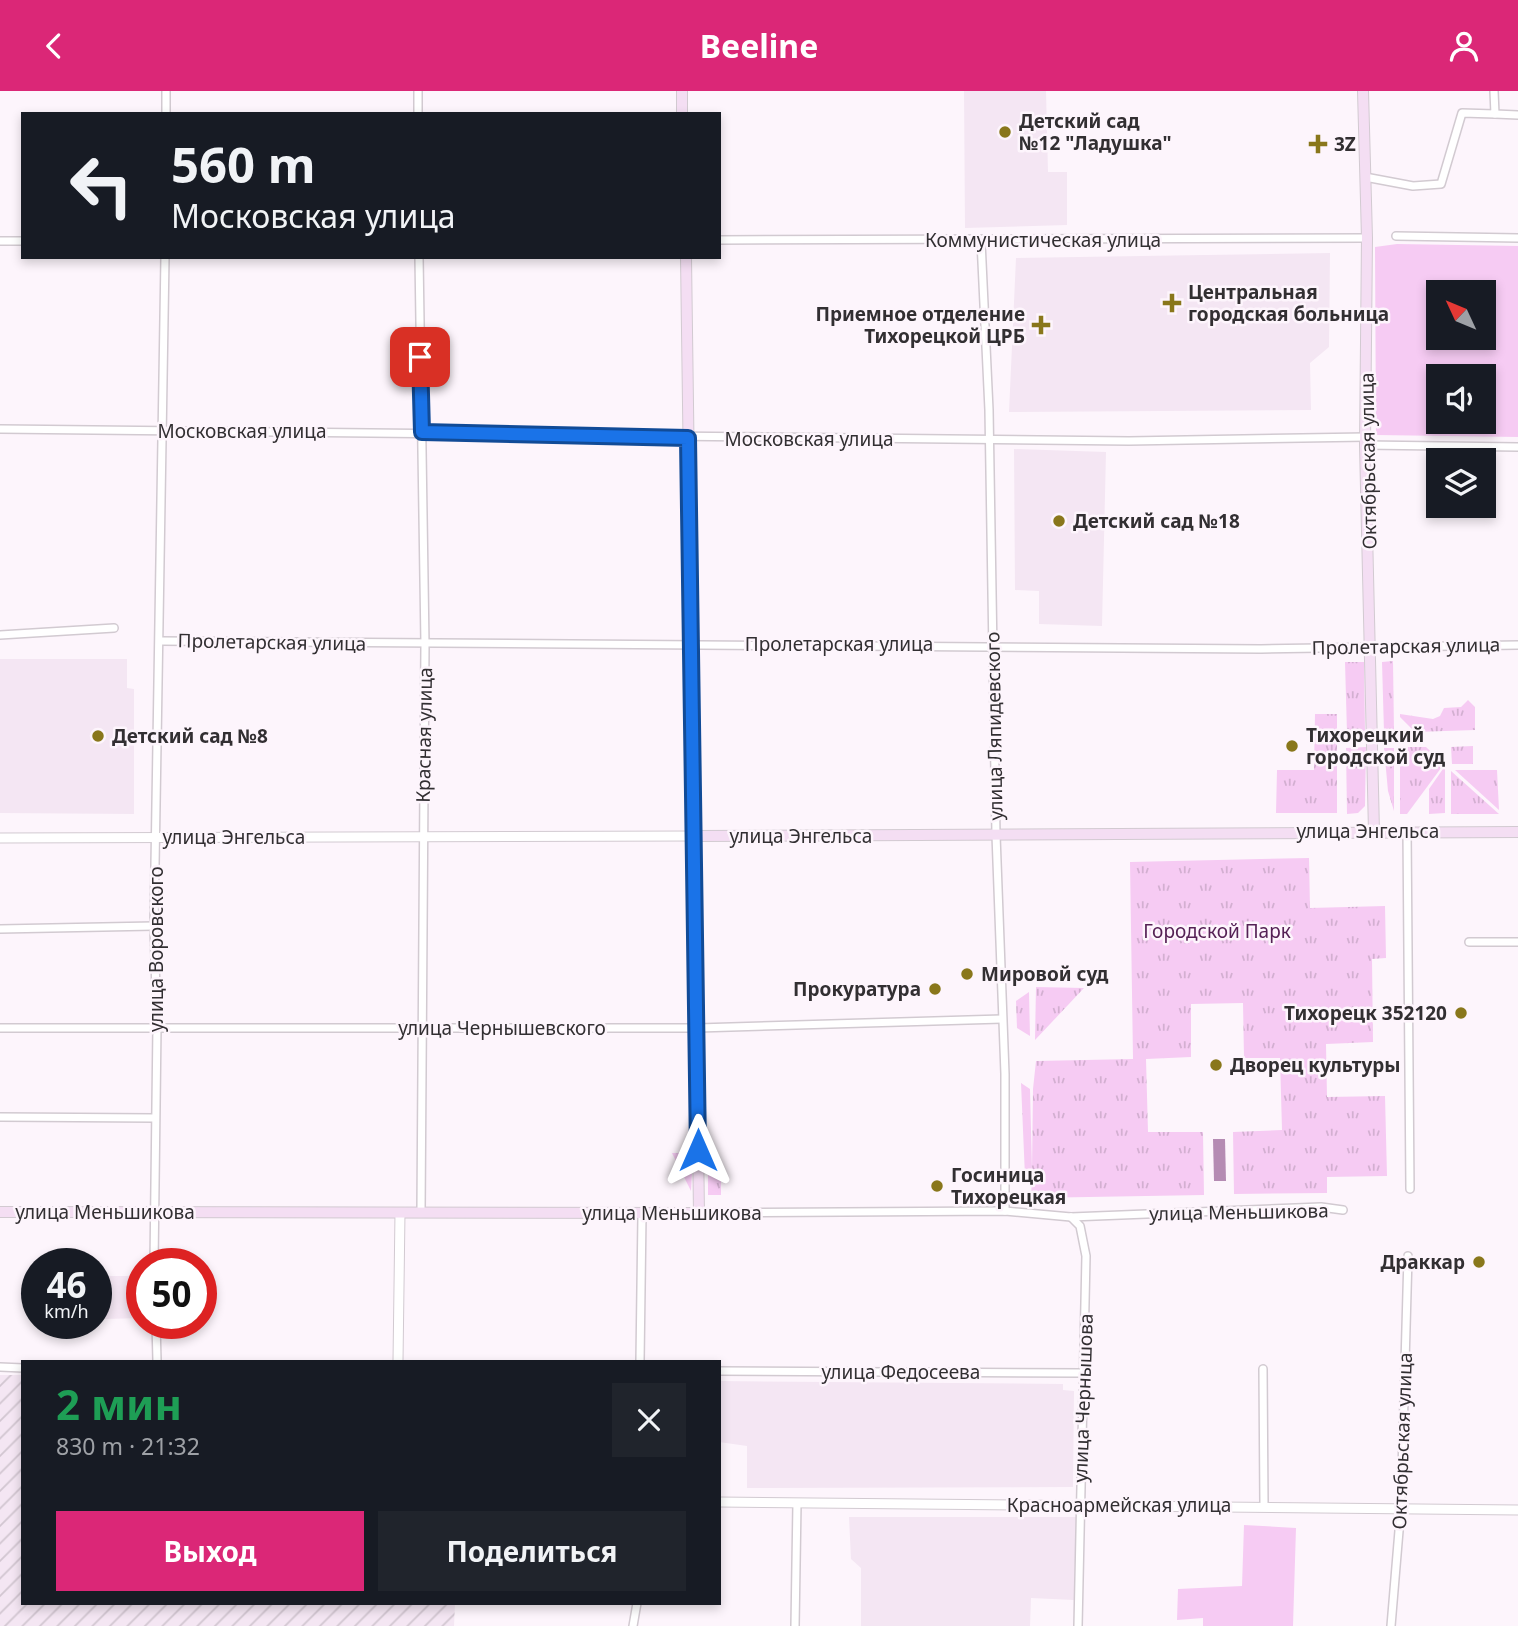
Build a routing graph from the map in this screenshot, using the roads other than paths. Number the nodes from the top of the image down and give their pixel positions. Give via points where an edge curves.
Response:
1 (166, 91) edge
2 (418, 91) edge
3 (682, 91) edge
4 (1363, 91) edge
5 (1494, 91) edge
6 (166, 112) edge
7 (418, 112) edge
8 (682, 112) edge
9 (1495, 114) junction
10 (1518, 115) edge
11 (1365, 177) junction
12 (1396, 236) dead end
13 (1367, 238) junction
14 (1518, 238) edge
15 (721, 240) edge
16 (0, 241) edge
17 (21, 241) edge
18 (981, 241) junction
19 (164, 259) edge
20 (419, 259) edge
21 (686, 259) edge
22 (0, 429) edge
23 (163, 431) junction
24 (422, 432) junction
25 (688, 438) junction
26 (988, 439) junction
27 (1366, 441) junction
28 (1518, 447) edge
29 (114, 628) dead end
30 (0, 635) edge
31 (160, 641) junction
32 (691, 643) junction
33 (425, 644) junction
34 (1518, 645) edge
35 (1372, 646) junction
36 (992, 647) junction
37 (1407, 831) junction
38 (1374, 832) junction
39 (1518, 832) edge
40 (996, 835) junction
41 (694, 836) junction
42 (156, 837) junction
43 (0, 838) edge
44 (422, 838) junction
45 (154, 926) junction
46 (0, 929) edge
47 (1518, 941) edge
48 (1469, 942) dead end
49 (1002, 1019) junction
50 (157, 1026) junction
51 (424, 1027) junction
52 (0, 1028) edge
53 (698, 1028) junction
54 (0, 1117) edge
55 (155, 1118) junction
56 (1410, 1189) dead end
57 (1343, 1210) dead end
58 (1005, 1211) junction
59 (0, 1212) edge
60 (153, 1212) junction
61 (421, 1212) junction
62 (400, 1213) junction
63 (699, 1213) junction
64 (642, 1215) junction
65 (1071, 1217) junction
66 (154, 1248) edge
67 (1408, 1256) dead end
68 (156, 1339) edge
69 (157, 1360) edge
70 (398, 1360) edge
71 (640, 1360) edge
72 (0, 1367) edge
73 (21, 1368) edge
74 (1263, 1369) dead end
75 (721, 1371) edge
76 (1082, 1373) junction
77 (721, 1502) edge
78 (797, 1503) junction
79 (1264, 1505) junction
80 (1080, 1506) junction
81 (1401, 1507) junction
82 (1518, 1510) edge
83 (636, 1605) edge
84 (633, 1626) edge
85 (795, 1626) edge
86 (1078, 1626) edge
87 (1391, 1626) edge

1 - 6 street
2 - 7 street
3 - 8 main road
4 - 11 main road, Октябрьская улица
5 - 9 street
9 - 10 street
9 - 11 street via 1462,113 1441,184 1413,186
11 - 13 main road, Октябрьская улица
12 - 14 street
13 - 18 street, Коммунистическая улица
13 - 27 main road, Октябрьская улица
15 - 18 street, Коммунистическая улица
16 - 17 street
18 - 26 street, улица Ляпидевского
19 - 23 street, улица Воровского
20 - 24 street, Красная улица
21 - 25 main road
22 - 23 street, Московская улица
23 - 24 street, Московская улица
23 - 31 street, улица Воровского
24 - 25 street, Московская улица
24 - 33 street, Красная улица
25 - 26 street, Московская улица
25 - 32 main road
26 - 27 street, Московская улица
26 - 36 street, улица Ляпидевского
27 - 28 street, Московская улица
27 - 35 main road, Октябрьская улица
29 - 30 street
31 - 33 street, Пролетарская улица
31 - 42 street, улица Воровского
32 - 33 street, Пролетарская улица
32 - 36 street, Пролетарская улица
32 - 41 main road
33 - 44 street, Красная улица
34 - 35 street, Пролетарская улица
35 - 36 street, Пролетарская улица
35 - 38 main road, Октябрьская улица
36 - 40 street, улица Ляпидевского
37 - 38 main road, улица Энгельса
37 - 39 main road, улица Энгельса
37 - 56 street
38 - 40 main road, улица Энгельса
40 - 41 main road, улица Энгельса
40 - 49 street, улица Ляпидевского
41 - 44 street, улица Энгельса
41 - 53 main road
42 - 43 street, улица Энгельса
42 - 44 street, улица Энгельса
42 - 45 street, улица Воровского
44 - 51 street, Красная улица
45 - 46 street
45 - 50 street, улица Воровского
47 - 48 street
49 - 53 street, улица Чернышевского
49 - 58 street, улица Ляпидевского
50 - 51 street, улица Чернышевского
50 - 52 street, улица Чернышевского
50 - 55 street, улица Воровского
51 - 53 street, улица Чернышевского
51 - 61 street, Красная улица
53 - 63 main road
54 - 55 street
55 - 60 street, улица Воровского
57 - 65 street, улица Меньшикова via 1321,1207
58 - 63 street, улица Меньшикова
58 - 65 street, улица Меньшикова
59 - 60 main road, улица Меньшикова
60 - 62 main road, улица Меньшикова
60 - 66 street, улица Воровского
61 - 62 main road, улица Меньшикова
61 - 64 main road, улица Меньшикова
62 - 70 street
63 - 64 main road, улица Меньшикова
64 - 71 street
65 - 76 street, улица Чернышова via 1080,1226 1086,1256
67 - 81 street, Октябрьская улица
68 - 69 street
72 - 73 street
74 - 79 street
75 - 76 street, улица Федосеева
76 - 80 street, улица Чернышова
77 - 78 street, Красноармейская улица
78 - 80 street, Красноармейская улица
78 - 85 street
79 - 80 street, Красноармейская улица
79 - 81 street, Красноармейская улица
80 - 86 street, улица Чернышова
81 - 82 street, Красноармейская улица
81 - 87 street, Октябрьская улица
83 - 84 street

